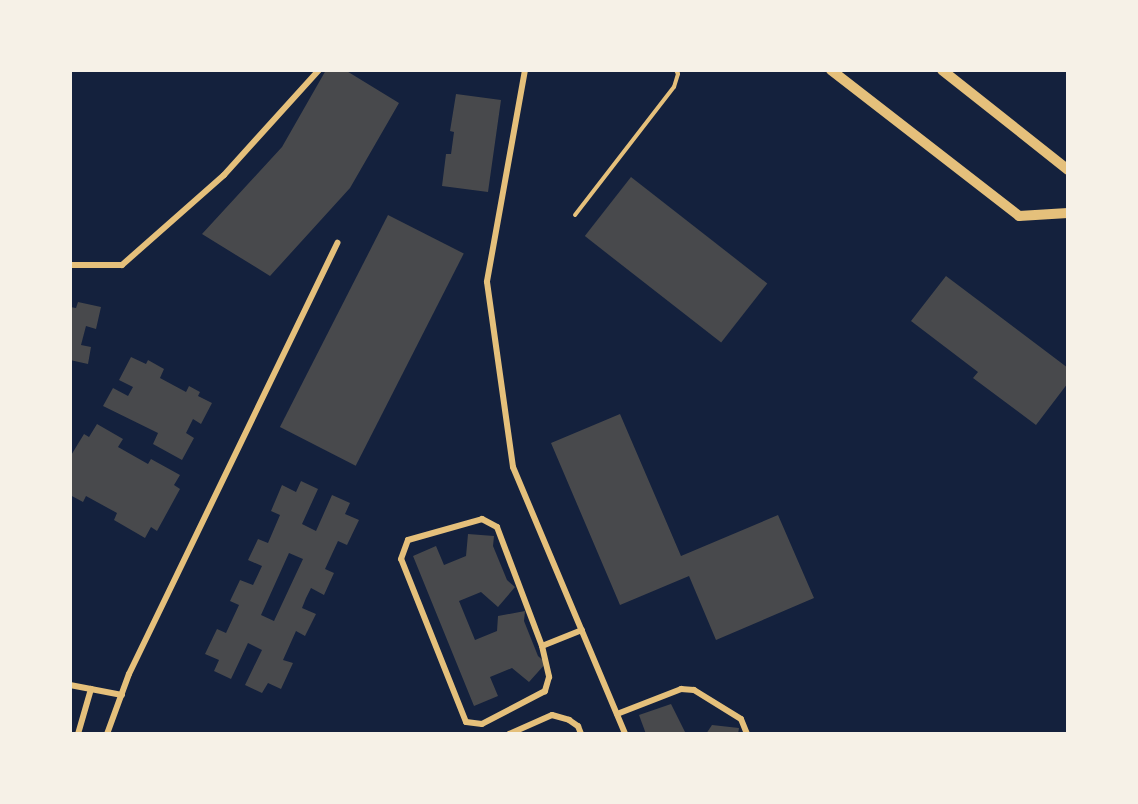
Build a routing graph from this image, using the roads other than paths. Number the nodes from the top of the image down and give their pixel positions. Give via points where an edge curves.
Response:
1 (318, 70) edge
2 (525, 70) edge
3 (831, 70) edge
4 (942, 70) edge
5 (1068, 170) edge
6 (1068, 213) edge
7 (337, 243) dead end
8 (70, 265) edge
9 (582, 630) junction
10 (542, 646) junction
11 (70, 685) edge
12 (92, 689) junction
13 (122, 695) junction
14 (617, 714) junction
15 (78, 734) edge
16 (107, 734) edge
17 (509, 734) edge
18 (581, 734) edge
19 (625, 734) edge
20 (747, 734) edge

1 - 8 street via 224,175 122,265
2 - 9 street via 487,282 513,467
3 - 6 street via 1020,216
4 - 5 street
7 - 13 street
9 - 10 street
9 - 14 street
10 - 10 street via 497,527 482,519 408,540 401,559 466,722 482,724 545,691 549,677
11 - 12 street
12 - 13 street
12 - 15 street
13 - 16 street
14 - 19 street
14 - 20 street via 681,689 694,690 741,718
17 - 18 street via 552,715 569,720

